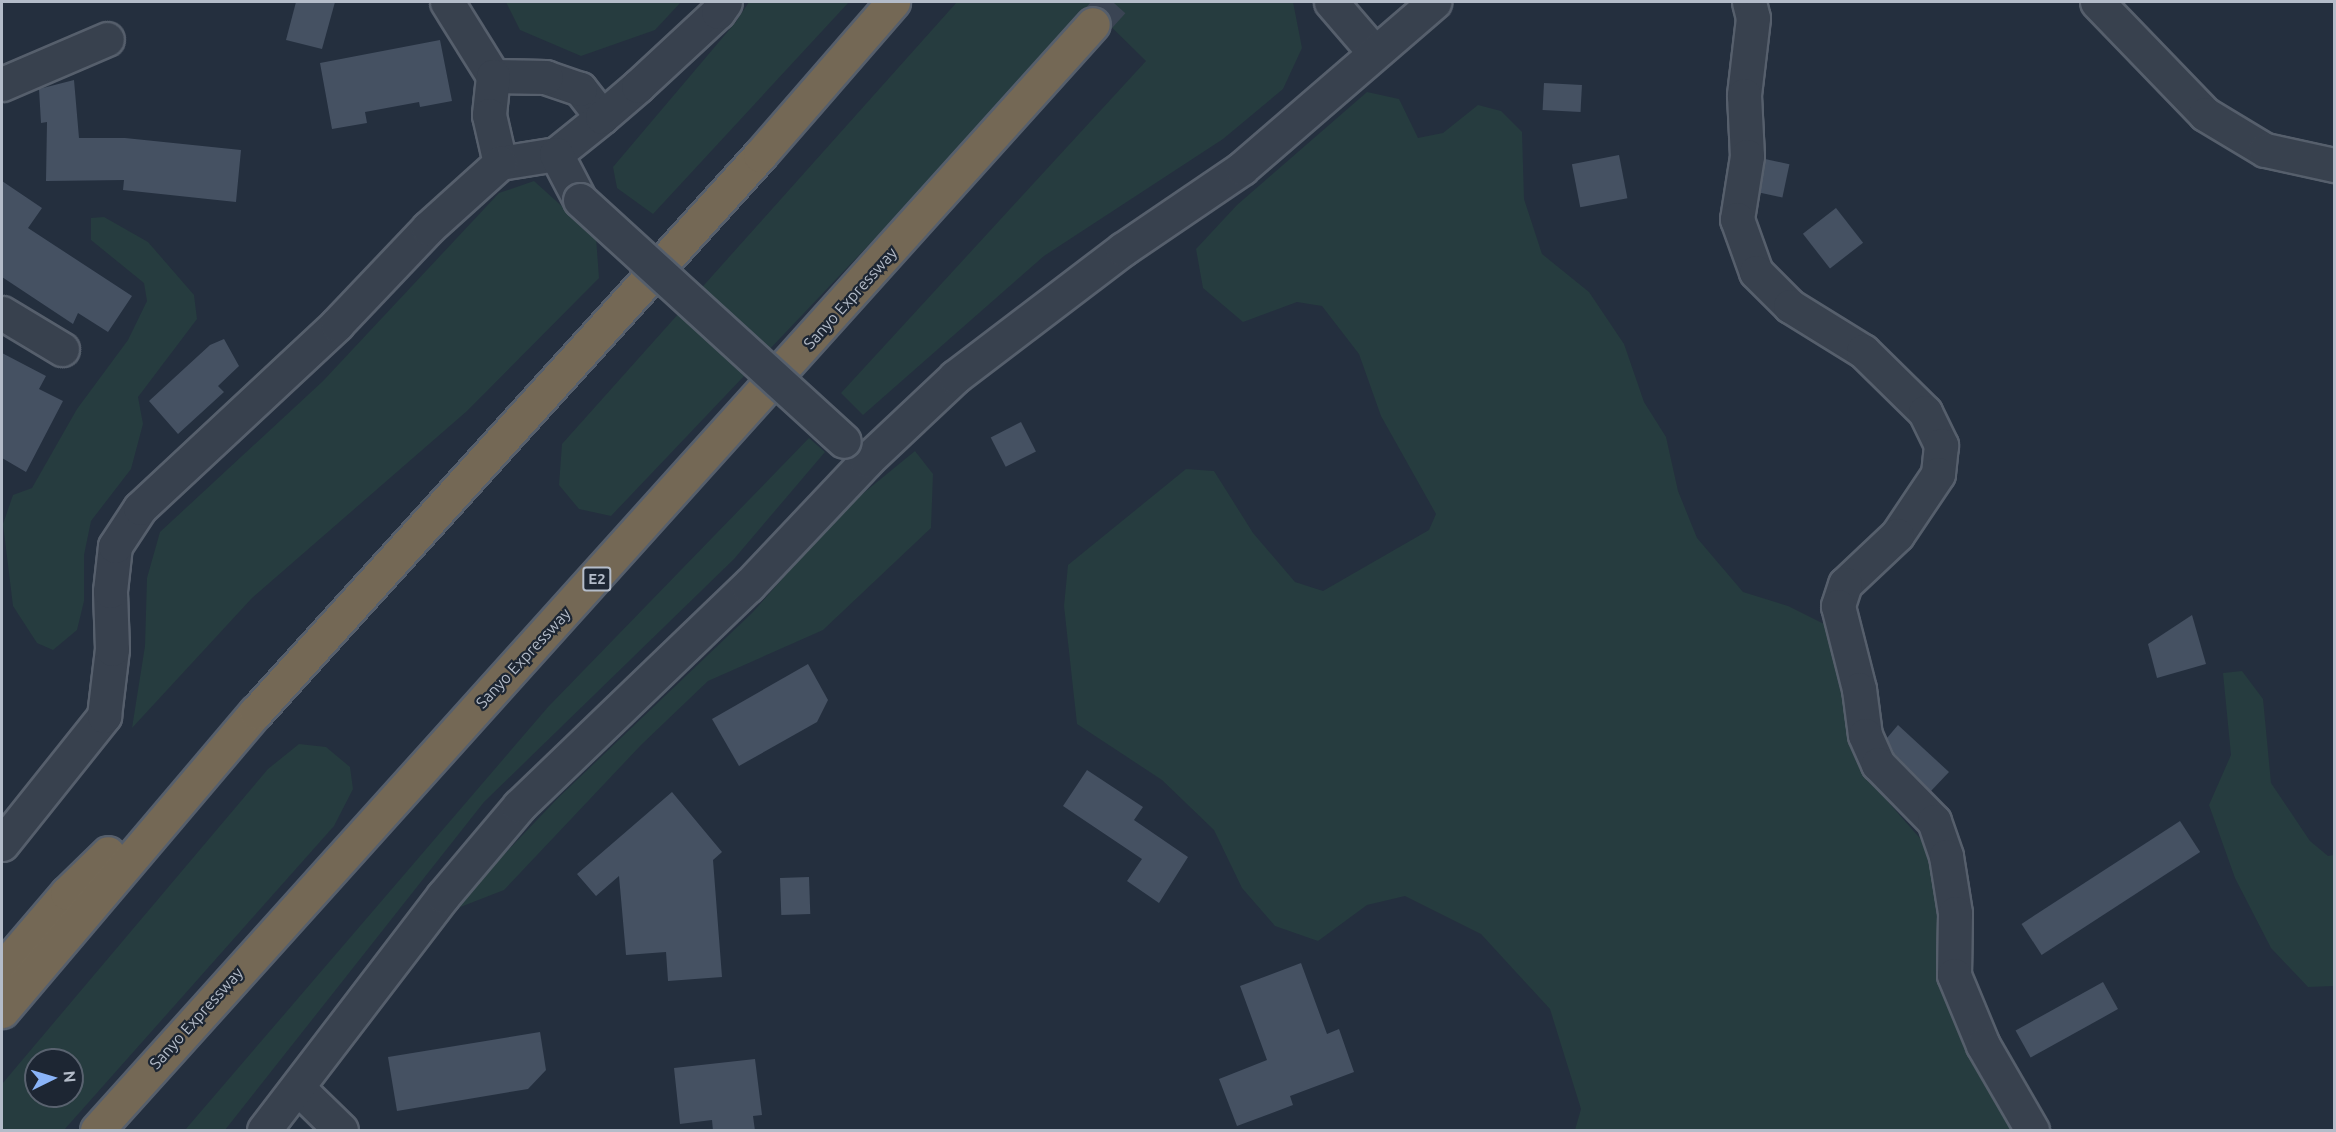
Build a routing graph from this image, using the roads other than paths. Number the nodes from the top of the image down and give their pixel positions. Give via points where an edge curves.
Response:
1 (447, 2) edge
2 (724, 2) edge
3 (893, 2) edge
4 (1331, 2) edge
5 (1434, 2) edge
6 (1749, 2) edge
7 (2097, 2) edge
8 (1093, 24) tunnel mouth
9 (107, 39) dead end
10 (1374, 52) junction
11 (493, 76) junction
12 (2, 84) edge
13 (602, 117) junction
14 (556, 154) junction
15 (500, 163) junction
16 (2334, 165) edge
17 (2, 313) edge
18 (62, 349) dead end
19 (856, 451) junction
20 (256, 712) junction
21 (2, 844) edge
22 (2, 969) edge
23 (2, 1011) edge
24 (298, 1088) junction
25 (97, 1131) edge
26 (264, 1131) edge
27 (341, 1131) edge
28 (2032, 1131) edge

1 - 11 street
2 - 13 street via 718,12
3 - 20 highway via 729,190
4 - 10 street
5 - 10 street
6 - 28 street via 1753,18 1744,95 1747,156 1737,219 1756,272 1790,306 1863,351 1924,412 1941,445 1938,474 1897,535 1845,584 1838,606 1859,689 1865,735 1878,764 1934,821 1946,856 1954,913 1954,975 1983,1045
7 - 16 street via 2205,114 2265,150
8 - 25 highway, Sanyo Expressway / E2
9 - 12 street
10 - 19 street via 1242,168 1123,249
11 - 13 street via 546,77 580,89
11 - 15 street via 489,115
13 - 14 street
14 - 15 street
14 - 19 street, bridge via 580,200
15 - 21 street via 428,228 337,324 140,508 115,546 110,591 112,649 104,716
17 - 18 street
19 - 24 street via 748,586 519,806 443,896
20 - 22 highway via 67,893
20 - 23 highway
24 - 26 street
24 - 27 street

